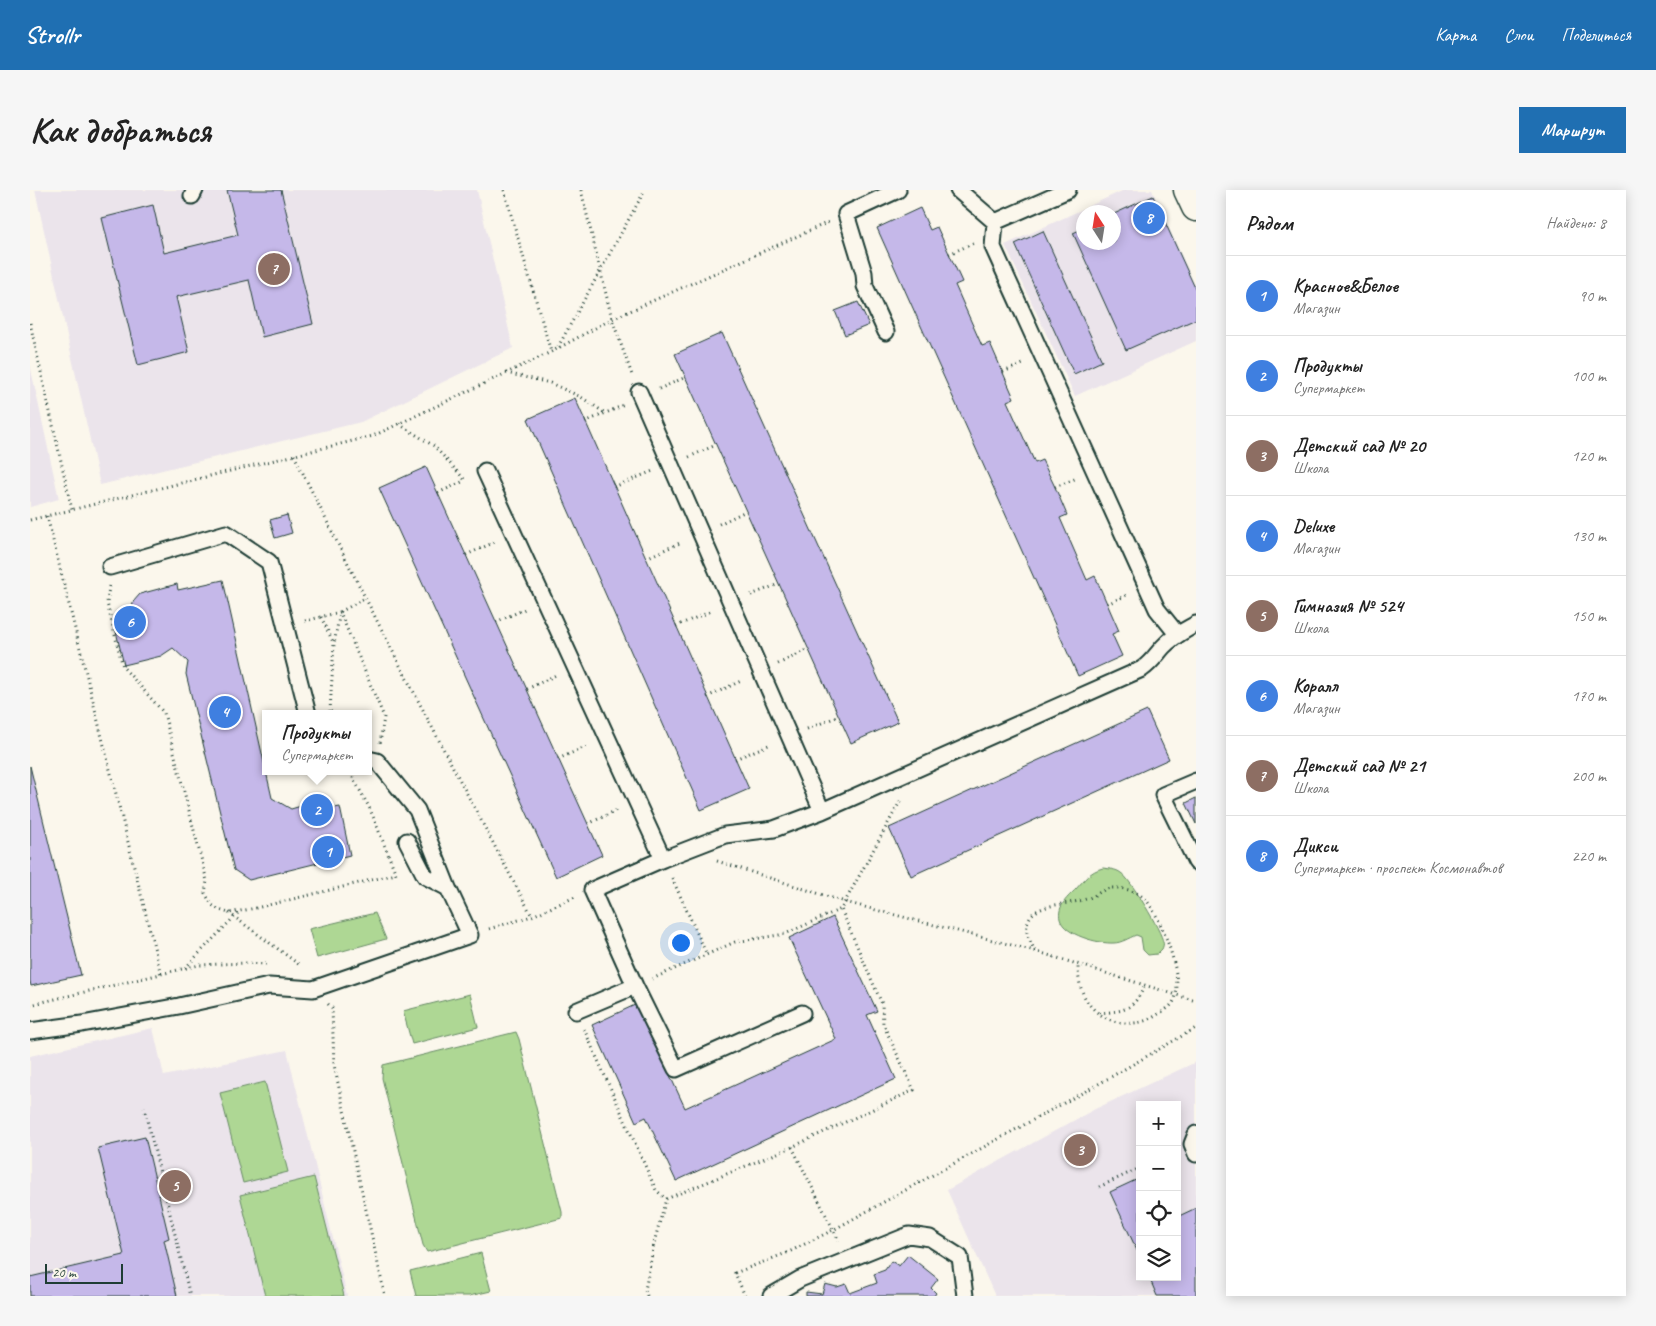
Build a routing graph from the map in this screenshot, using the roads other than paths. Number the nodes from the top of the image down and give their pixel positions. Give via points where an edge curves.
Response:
1 (898, 190) edge
2 (958, 190) edge
3 (1068, 190) edge
4 (1188, 190) edge
5 (1196, 207) edge
6 (995, 222) junction
7 (886, 332) dead end
8 (638, 392) road end
9 (485, 471) road end
10 (110, 567) road end
11 (1196, 624) edge
12 (1178, 634) junction
13 (307, 710) edge
14 (373, 760) edge
15 (1196, 780) edge
16 (822, 811) junction
17 (407, 841) dead end
18 (663, 859) junction
19 (1196, 862) edge
20 (448, 888) junction
21 (635, 986) junction
22 (576, 1011) road end
23 (802, 1013) dead end
24 (30, 1031) edge
25 (1196, 1134) edge
26 (1196, 1154) edge
27 (771, 1296) edge
28 (965, 1296) edge

1 - 7 lane via 846,214 865,286
2 - 6 lane
3 - 6 lane
4 - 5 street
6 - 12 lane via 993,247 1157,609
8 - 16 lane
9 - 18 lane
10 - 13 lane via 226,533 269,562
11 - 12 lane
12 - 16 lane via 1142,670
14 - 20 lane via 417,810
15 - 19 lane via 1163,796
16 - 18 lane via 774,829 724,835
17 - 20 lane via 425,876
18 - 21 lane via 592,890
20 - 24 lane via 470,935 313,989 268,986 179,1006
21 - 22 lane
21 - 23 lane via 676,1069
25 - 26 lane via 1192,1144
27 - 28 lane via 800,1279 909,1235 930,1238 960,1257

